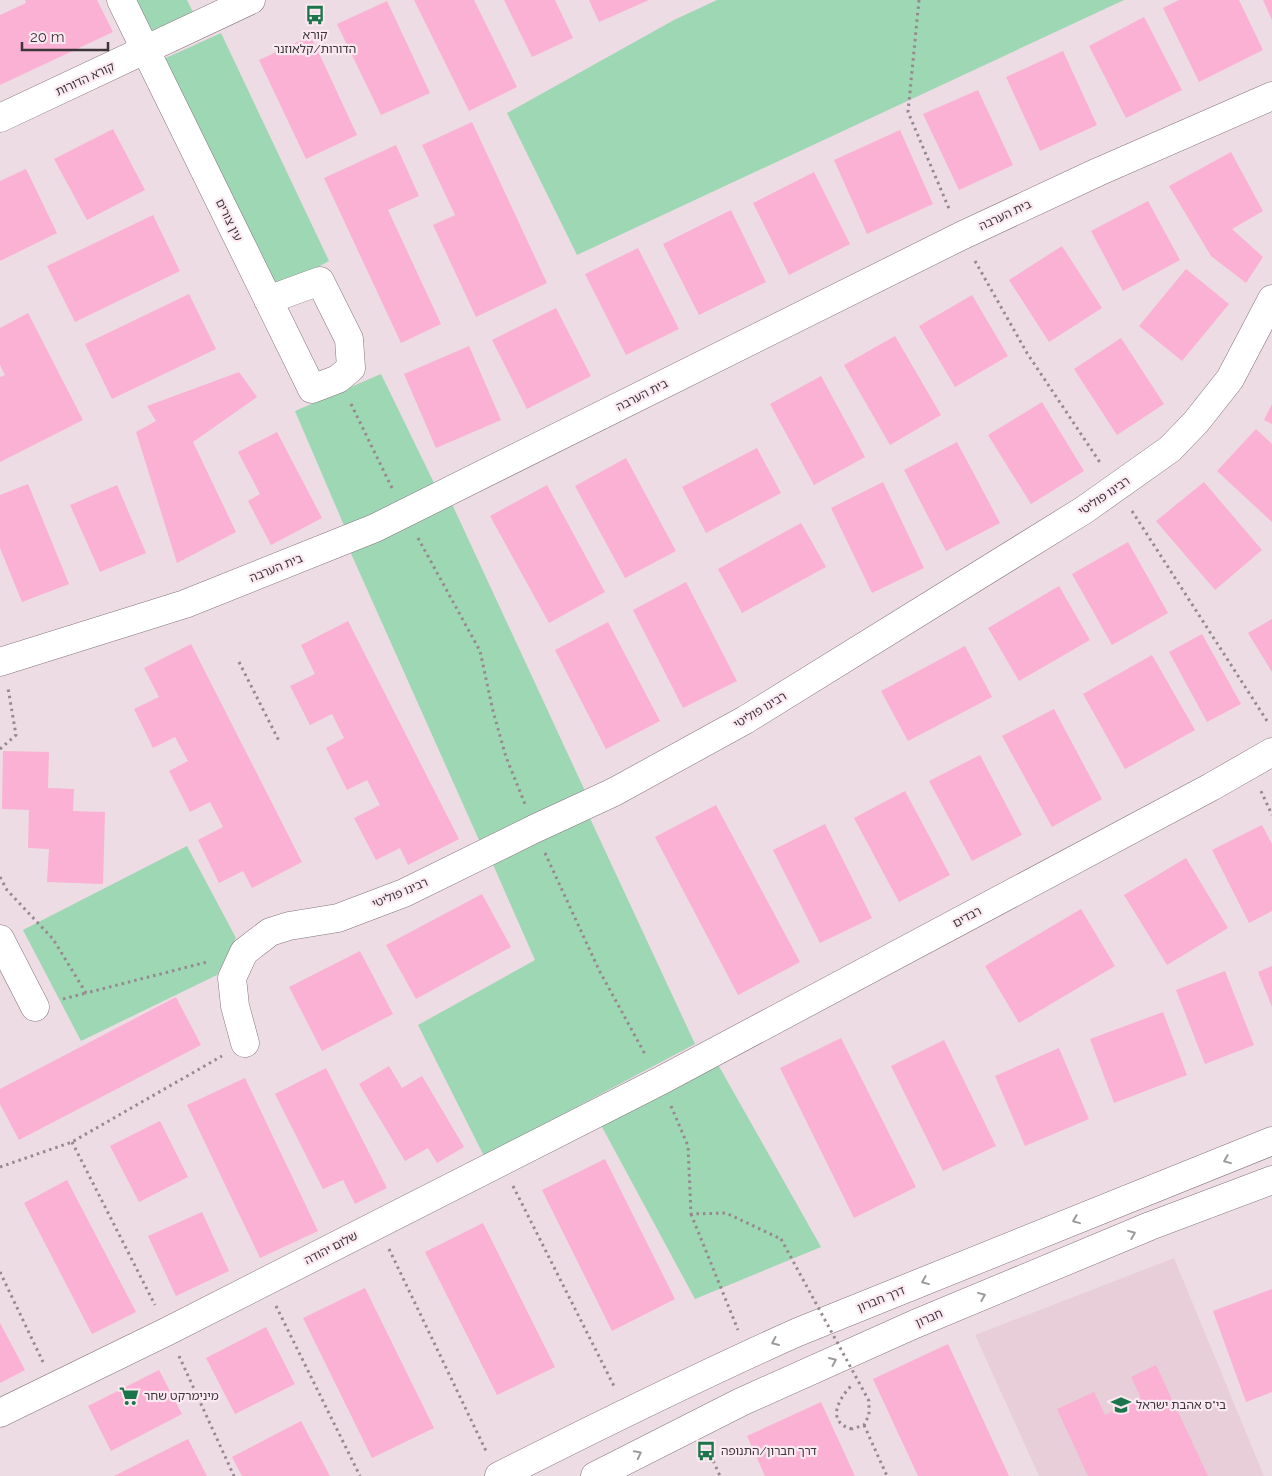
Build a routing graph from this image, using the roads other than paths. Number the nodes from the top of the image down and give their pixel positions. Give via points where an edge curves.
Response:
1 (121, 0) edge
2 (250, 0) edge
3 (145, 50) junction
4 (1272, 96) edge
5 (0, 118) edge
6 (1272, 299) edge
7 (268, 300) junction
8 (0, 662) edge
9 (1272, 752) edge
10 (0, 939) edge
11 (35, 1007) dead end
12 (245, 1043) dead end
13 (660, 1081) joint
14 (1272, 1141) edge
15 (1272, 1180) edge
16 (0, 1413) edge
17 (494, 1467) edge
18 (595, 1476) edge

1 - 3 main road, עין צורים
2 - 3 main road, קורא הדורות
3 - 5 main road, קורא הדורות
3 - 7 main road, עין צורים
4 - 8 main road, בית הערבה via 961,236 375,528 185,604
6 - 12 main road, רבינו פוליטי via 1230,380 1196,422 1170,449 1084,510 745,720 614,792 404,893 338,918 270,932 244,952 232,978 235,1006
7 - 7 main road, עין צורים via 312,390 338,379 351,368 348,339 320,281
9 - 13 main road, רבדים
10 - 11 main road
13 - 16 main road, שלום יהודה
14 -> 17 main road, דרך חברון via 798,1332 627,1411
18 -> 15 main road, חברון via 740,1402 915,1324 1150,1226

